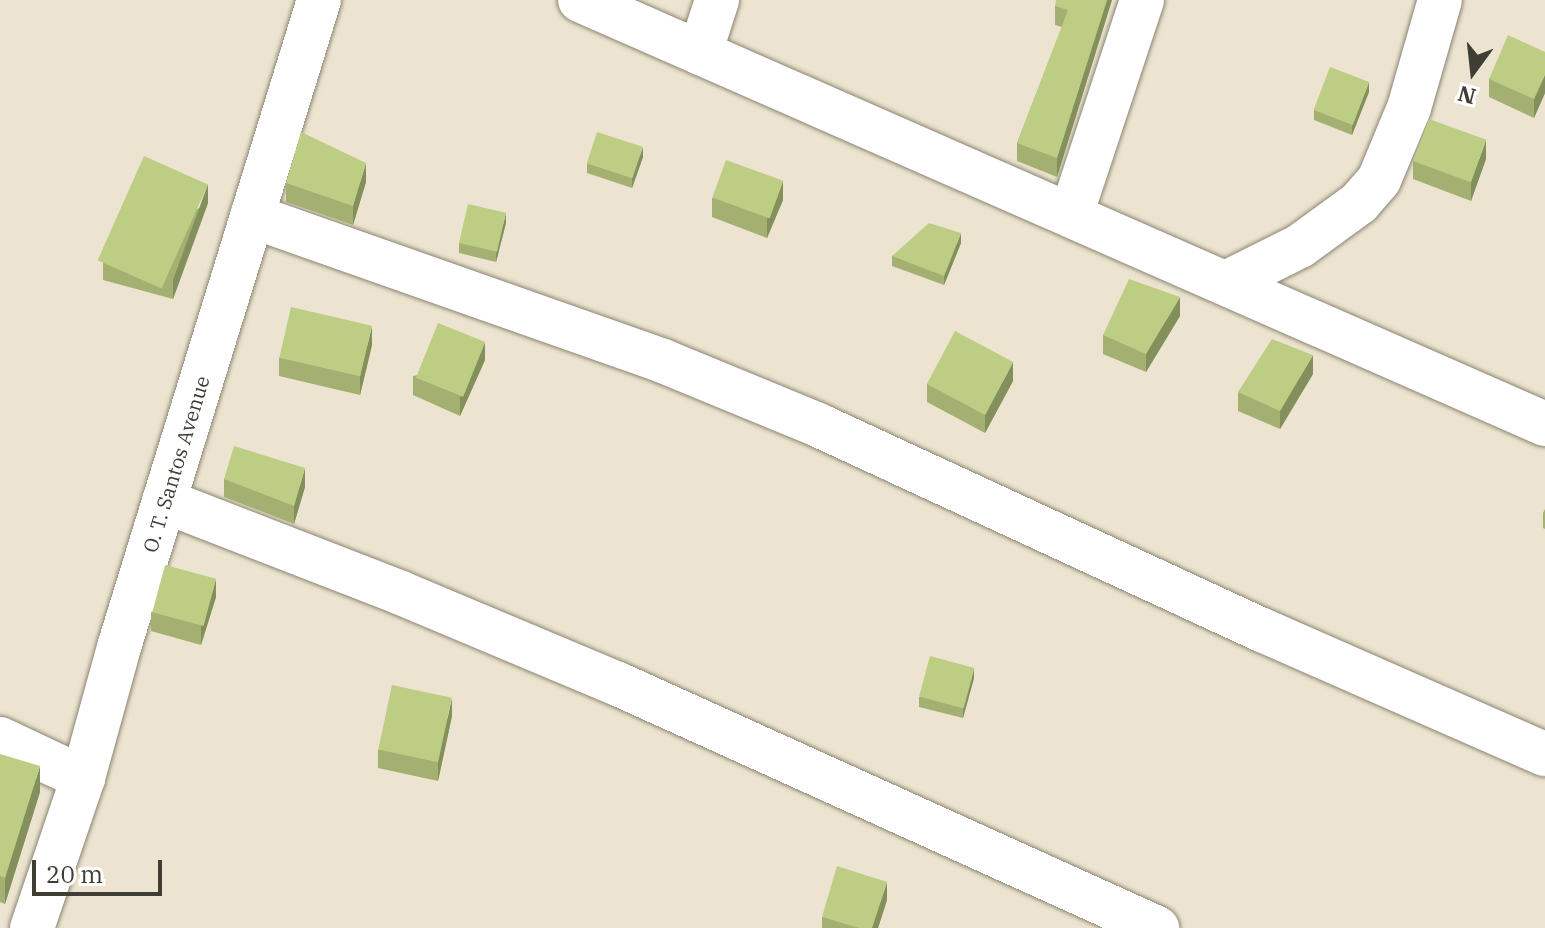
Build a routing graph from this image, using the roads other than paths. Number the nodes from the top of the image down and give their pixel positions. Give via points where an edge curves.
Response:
1 (319, 0) edge
2 (580, 0) edge
3 (717, 0) edge
4 (1142, 0) edge
5 (1440, 0) edge
6 (700, 53) junction
7 (1071, 215) junction
8 (252, 216) junction
9 (1226, 283) junction
10 (1545, 424) edge
11 (164, 501) junction
12 (0, 739) edge
13 (1545, 754) edge
14 (83, 778) junction
15 (32, 928) edge
16 (1157, 928) edge

1 - 8 street, O. T. Santos Avenue
2 - 6 street
3 - 6 street
4 - 7 street
5 - 9 street via 1409,108 1379,180 1359,203 1300,246
6 - 7 street
7 - 9 street
8 - 11 street, O. T. Santos Avenue
8 - 13 street via 663,361 818,425
9 - 10 street
11 - 14 street, O. T. Santos Avenue
11 - 16 street via 618,684
12 - 14 street
14 - 15 street, O. T. Santos Avenue

